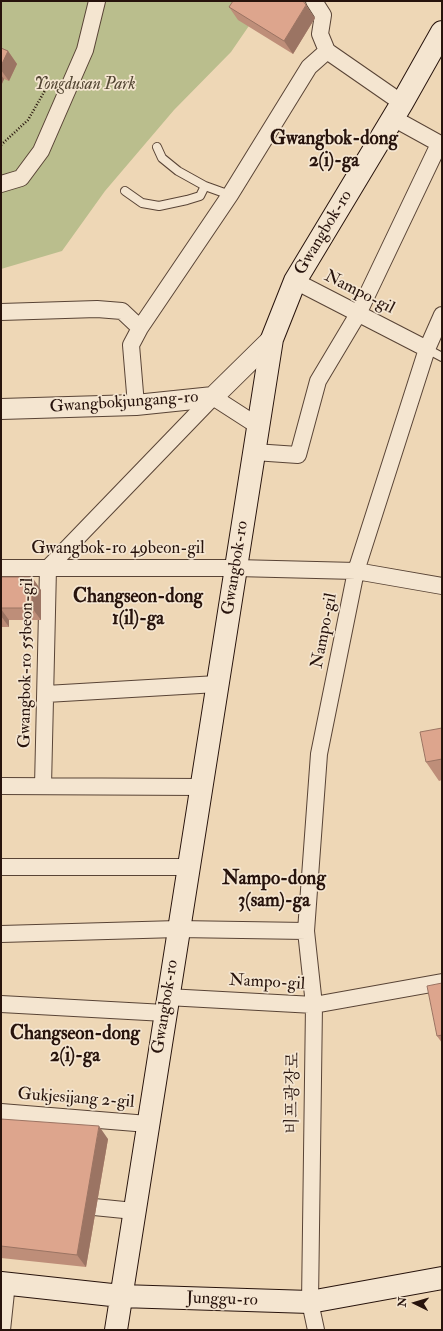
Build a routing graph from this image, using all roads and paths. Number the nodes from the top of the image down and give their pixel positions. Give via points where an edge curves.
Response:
1 (97, 1) edge
2 (314, 1) edge
3 (442, 32) edge
4 (327, 51) junction
5 (53, 77) dead end
6 (397, 111) junction
7 (1, 145) edge
8 (441, 145) edge
9 (157, 147) dead end
10 (1, 184) edge
11 (205, 186) junction
12 (125, 191) dead end
13 (230, 195) junction
14 (295, 281) junction
15 (1, 312) edge
16 (358, 314) junction
17 (442, 315) edge
18 (140, 328) junction
19 (272, 339) junction
20 (427, 349) junction
21 (442, 357) edge
22 (213, 397) junction
23 (136, 405) junction
24 (1, 409) edge
25 (258, 426) junction
26 (254, 452) junction
27 (1, 568) edge
28 (48, 568) junction
29 (236, 568) junction
30 (356, 571) junction
31 (442, 586) edge
32 (217, 684) junction
33 (46, 694) junction
34 (1, 786) edge
35 (43, 786) junction
36 (201, 787) junction
37 (1, 866) edge
38 (188, 867) junction
39 (178, 929) junction
40 (306, 931) junction
41 (1, 934) edge
42 (437, 988) edge
43 (1, 1004) edge
44 (314, 1004) junction
45 (166, 1005) junction
46 (1, 1112) edge
47 (148, 1124) junction
48 (56, 1203) edge
49 (134, 1211) junction
50 (442, 1278) edge
51 (4, 1283) edge
52 (121, 1296) junction
53 (310, 1302) junction
54 (2, 1330) edge
55 (116, 1330) edge
56 (316, 1330) edge

1 - 10 street via 85,50 41,150 21,178
2 - 4 street via 322,15 320,34
3 - 6 main road, Gwangbok-ro
4 - 6 street
4 - 13 street via 309,67
5 - 7 path via 28,120
6 - 8 street
6 - 14 main road, Gwangbok-ro
8 - 16 street
9 - 11 lane via 162,158 178,171
11 - 12 lane via 200,196 159,206 142,203
11 - 13 lane
13 - 18 street
14 - 16 street, Nampo-gil
14 - 19 main road, Gwangbok-ro
15 - 18 street via 97,309 122,311
16 - 20 street, Nampo-gil
16 - 26 street via 318,381 298,455
17 - 20 street, Nampo-gil
18 - 23 street via 131,345
19 - 22 street, Gwangbokjungang-ro
19 - 25 main road, Gwangbok-ro
20 - 21 lane, Nampo-gil
20 - 30 street, Nampo-gil
22 - 23 street, Gwangbokjungang-ro
22 - 25 street
22 - 28 street, Gwangbok-ro 55beon-gil
23 - 24 street, Gwangbokjungang-ro
25 - 26 main road, Gwangbok-ro
26 - 29 main road, Gwangbok-ro
27 - 28 street, Gwangbok-ro 49beon-gil
28 - 29 street, Gwangbok-ro 49beon-gil
28 - 33 street, Gwangbok-ro 55beon-gil
29 - 30 street, Gwangbok-ro 49beon-gil
29 - 32 main road, Gwangbok-ro
30 - 31 street, Gwangbok-ro 49beon-gil
30 - 40 street, Nampo-gil via 319,754
32 - 33 street
32 - 36 main road, Gwangbok-ro
33 - 35 street, Gwangbok-ro 55beon-gil
34 - 35 street
35 - 36 street
36 - 38 main road, Gwangbok-ro
37 - 38 street
38 - 39 main road, Gwangbok-ro
39 - 40 street
39 - 41 street
39 - 45 main road, Gwangbok-ro
40 - 44 street, Nampo-gil
42 - 44 street
43 - 45 street, Nampo-gil
44 - 45 street, Nampo-gil
44 - 53 street, 비프광장로
45 - 47 main road, Gwangbok-ro
46 - 47 street, Gukjesijang 2-gil
47 - 49 main road, Gwangbok-ro
48 - 49 street
49 - 52 main road, Gwangbok-ro
50 - 53 main road, Junggu-ro
51 - 52 main road, Junggu-ro
51 - 54 street
52 - 53 main road, Junggu-ro
52 - 55 main road, Gwangbok-ro
53 - 56 street, 비프광장로

